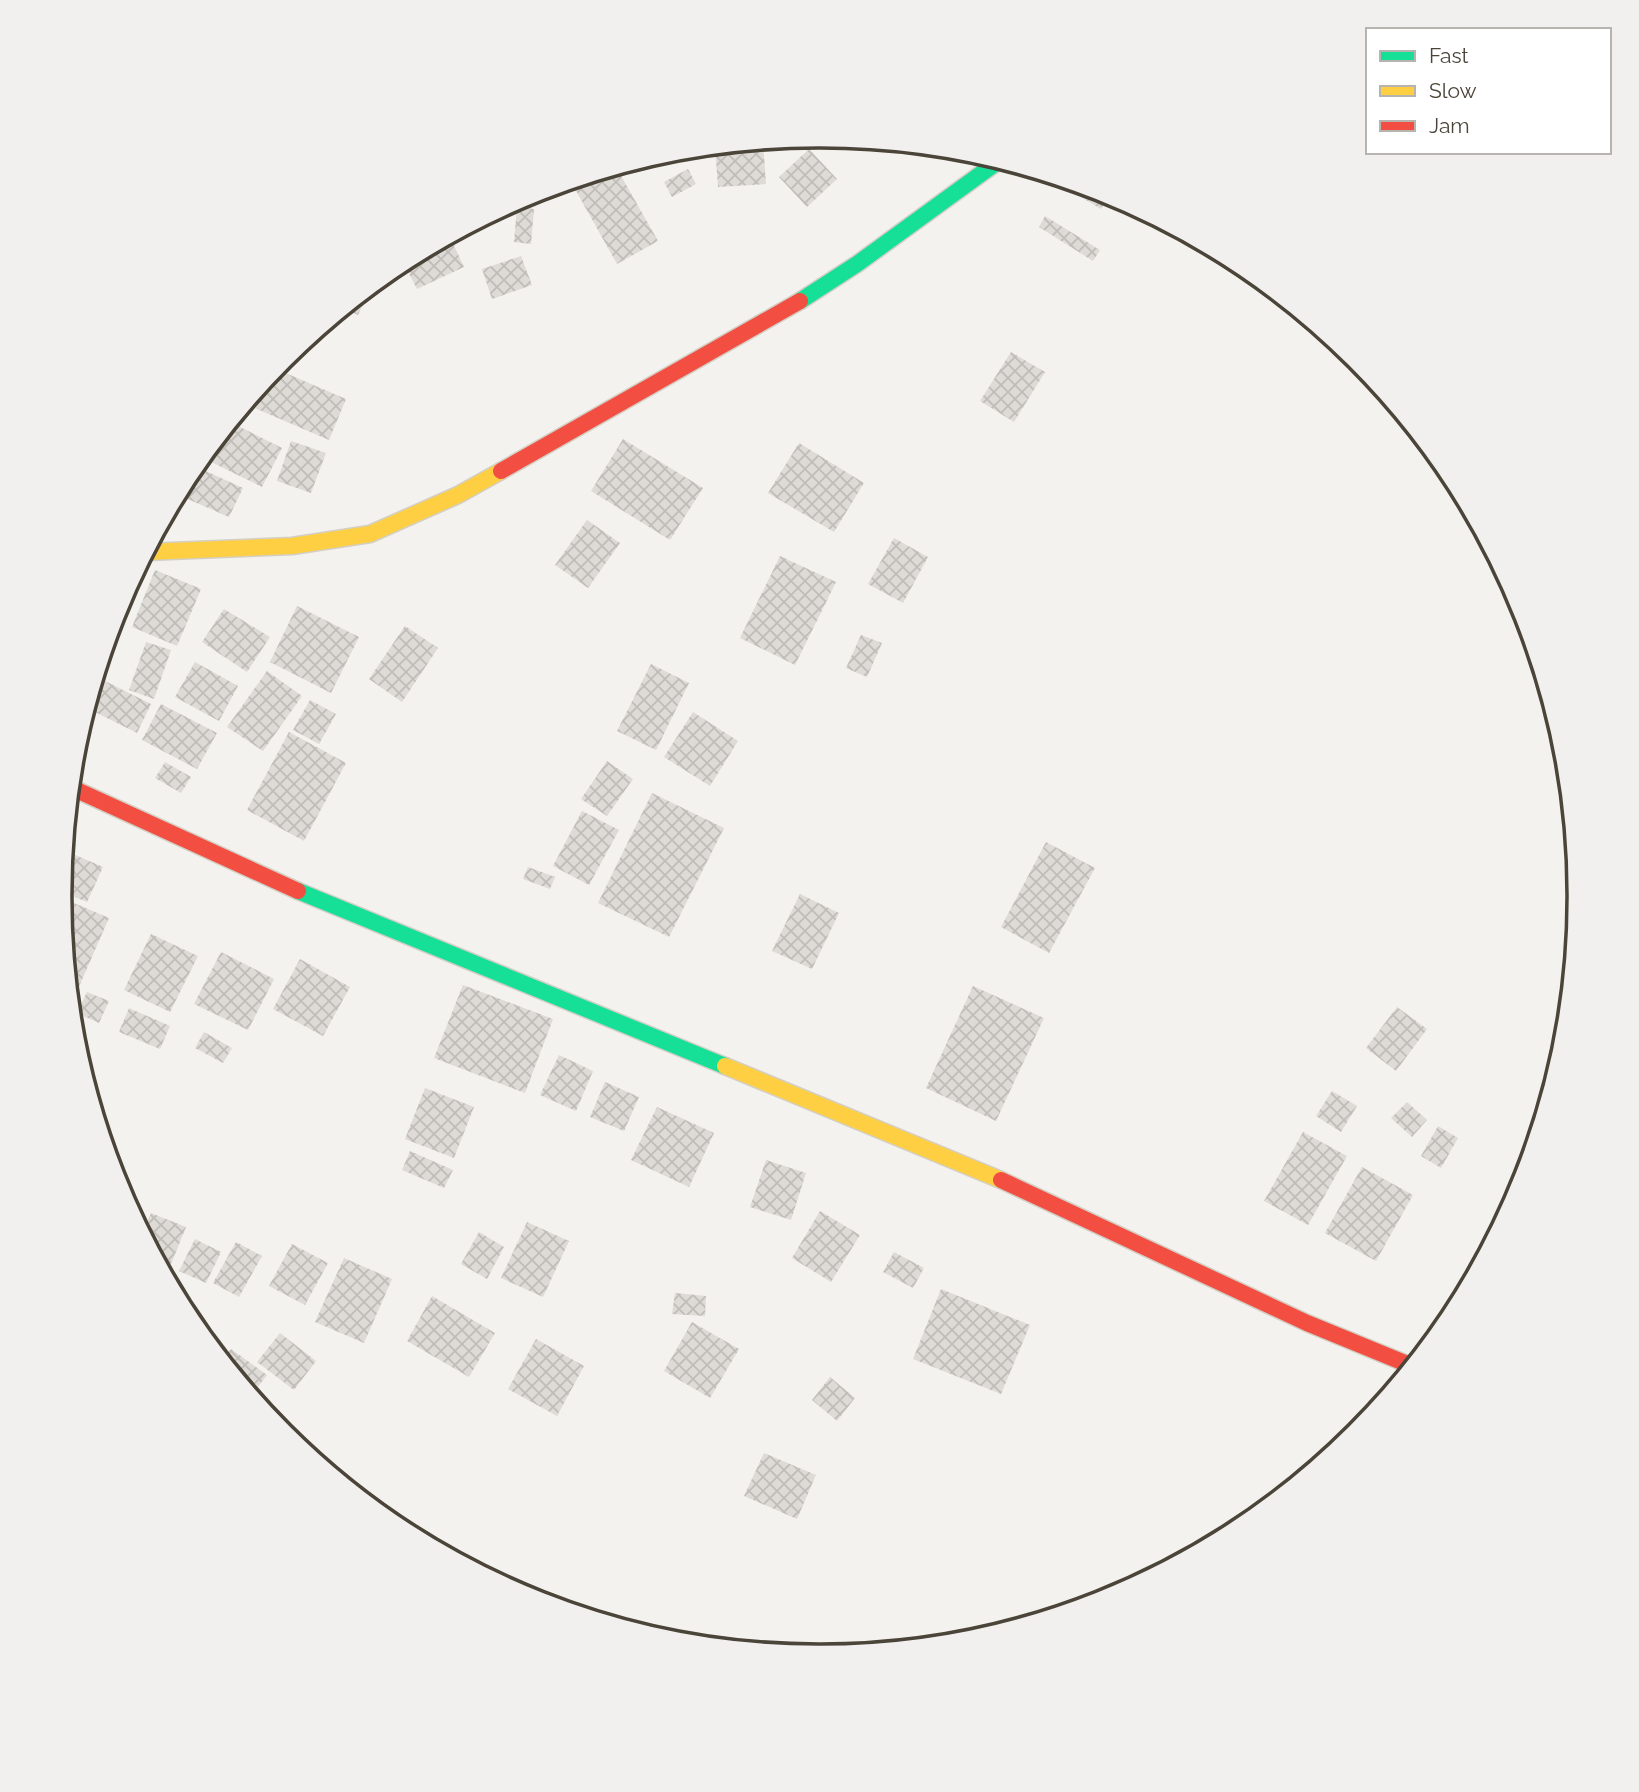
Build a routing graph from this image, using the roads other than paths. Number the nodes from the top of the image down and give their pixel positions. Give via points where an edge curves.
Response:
1 (988, 168) edge
2 (156, 552) edge
3 (79, 791) edge
4 (1403, 1363) edge

1 - 2 street via 788,309 458,495 370,534 292,546
3 - 4 street via 436,949 1001,1179 1334,1338

